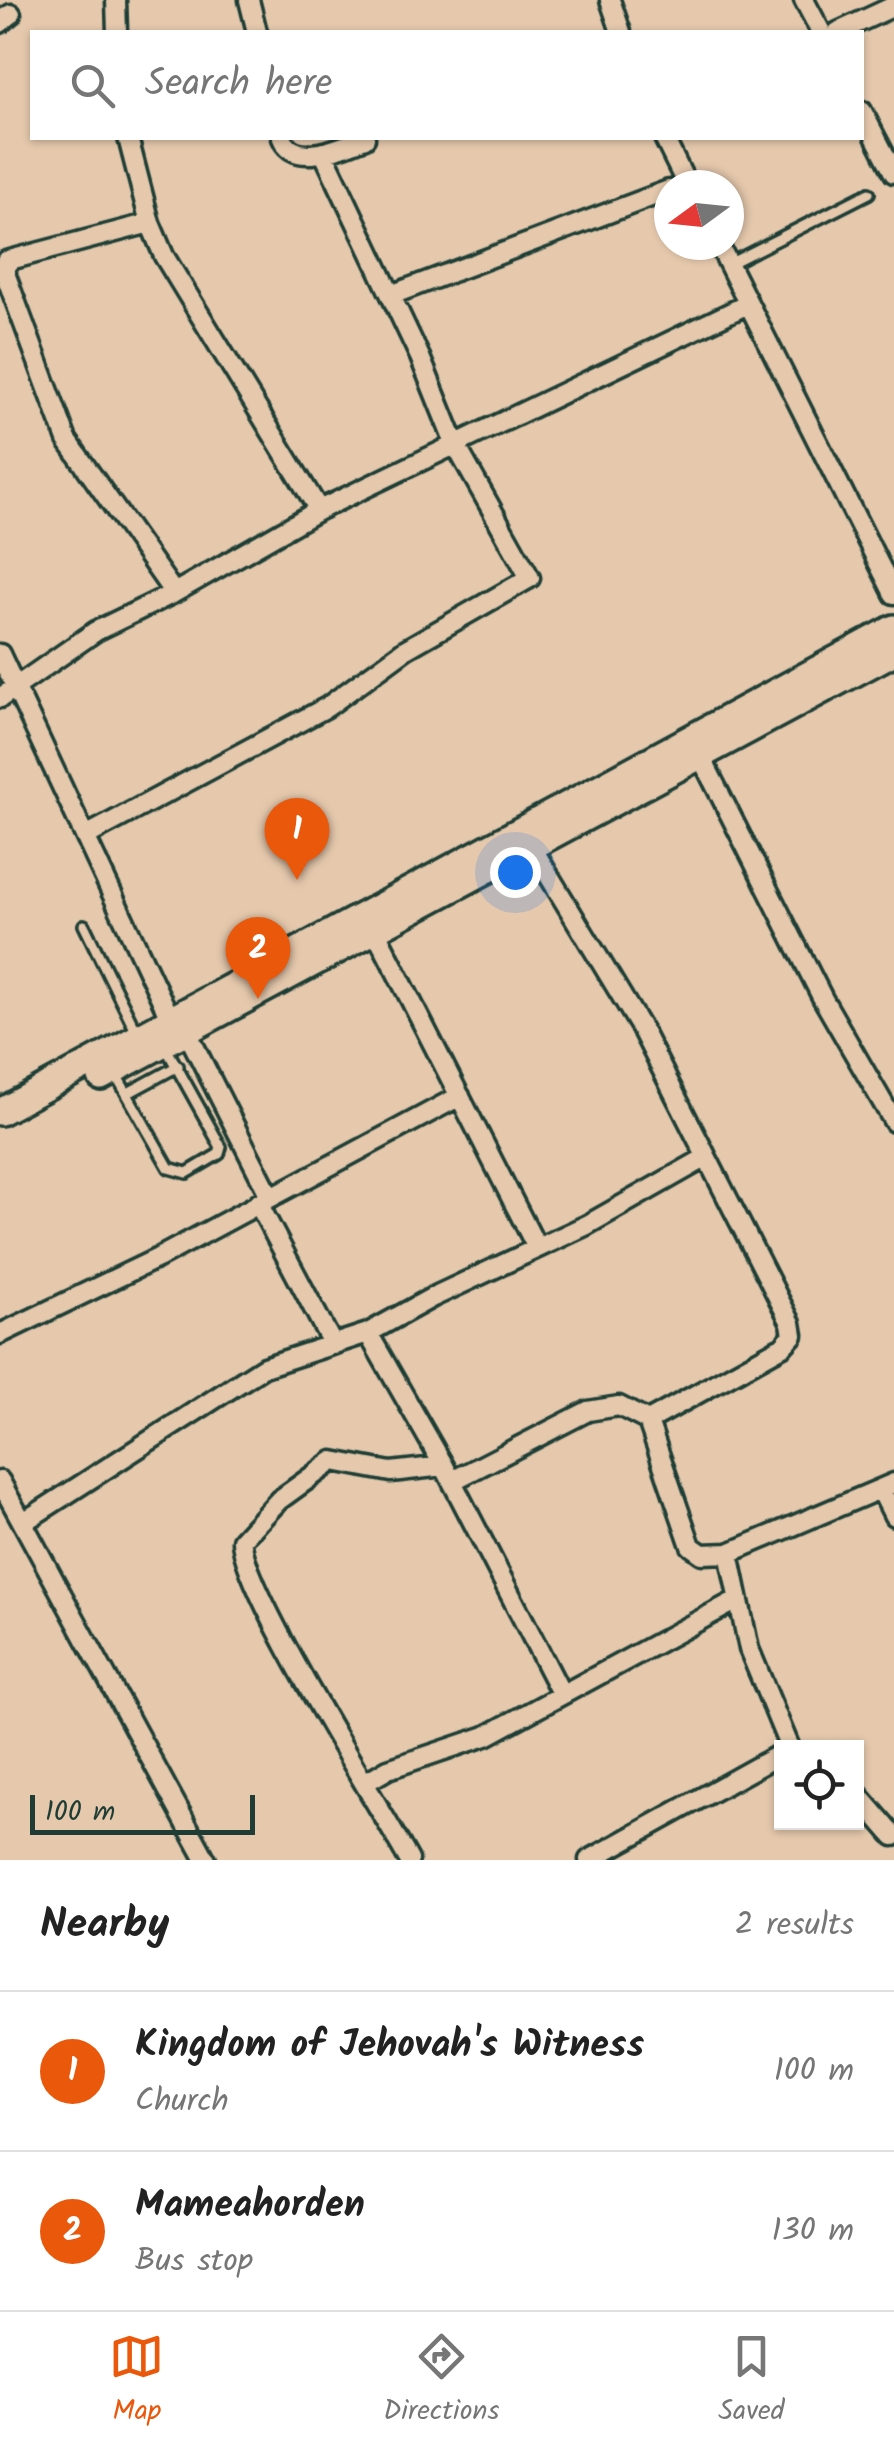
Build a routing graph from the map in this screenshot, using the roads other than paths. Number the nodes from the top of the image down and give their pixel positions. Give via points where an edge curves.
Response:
1 (116, 0) edge
2 (249, 0) edge
3 (610, 0) edge
4 (804, 0) edge
5 (894, 6) edge
6 (117, 30) edge
7 (256, 30) edge
8 (620, 30) edge
9 (820, 30) edge
10 (842, 30) edge
11 (864, 114) edge
12 (129, 140) edge
13 (283, 140) edge
14 (360, 140) edge
15 (665, 140) edge
16 (323, 152) junction
17 (675, 170) edge
18 (894, 172) edge
19 (869, 194) dead end
20 (654, 196) edge
21 (150, 223) junction
22 (727, 260) edge
23 (729, 264) junction
24 (391, 295) junction
25 (748, 304) junction
26 (455, 444) junction
27 (318, 510) junction
28 (174, 593) junction
29 (894, 594) edge
30 (894, 628) edge
31 (894, 652) edge
32 (0, 654) edge
33 (8, 694) edge
34 (700, 755) junction
35 (86, 836) junction
36 (531, 846) junction
37 (84, 925) dead end
38 (375, 930) junction
39 (168, 1040) junction
40 (121, 1082) junction
41 (460, 1096) junction
42 (0, 1112) edge
43 (894, 1122) edge
44 (0, 1132) edge
45 (706, 1158) junction
46 (264, 1199) junction
47 (536, 1246) junction
48 (368, 1333) junction
49 (0, 1334) edge
50 (333, 1346) junction
51 (648, 1421) junction
52 (448, 1474) junction
53 (0, 1481) edge
54 (888, 1487) edge
55 (894, 1516) edge
56 (25, 1521) junction
57 (729, 1552) junction
58 (737, 1600) junction
59 (560, 1693) junction
60 (787, 1740) edge
61 (774, 1757) edge
62 (366, 1782) junction
63 (864, 1801) edge
64 (894, 1836) edge
65 (206, 1860) edge
66 (409, 1860) edge
67 (588, 1860) edge

1 - 6 street
2 - 7 street
3 - 8 street
4 - 9 street
5 - 10 street
11 - 18 street
12 - 21 street
13 - 16 street via 290,152
14 - 16 street
15 - 17 street
16 - 24 street
19 - 23 lane
20 - 24 street
21 - 27 street
21 - 28 street via 6,261 6,276 67,440
22 - 23 street
23 - 25 street
24 - 26 street
25 - 26 street
25 - 29 street
26 - 27 street
26 - 35 street via 530,578 406,649 327,707
27 - 28 street
28 - 33 street via 96,631
30 - 39 street
31 - 34 street
32 - 33 street
33 - 35 street
34 - 36 street
34 - 43 street via 823,999
35 - 39 street
36 - 38 street
36 - 45 street via 640,1028
37 - 39 lane
38 - 39 street
38 - 41 street
39 - 40 street
39 - 40 lane via 219,1154 187,1173 169,1168
39 - 42 street
39 - 46 street
40 - 44 street
41 - 46 street
41 - 47 street
45 - 47 street
45 - 51 street via 793,1335
46 - 49 street
46 - 50 street
47 - 48 street
48 - 50 street
48 - 52 street
50 - 56 street via 264,1368
51 - 52 street via 618,1406 588,1410
51 - 57 street via 690,1546 702,1554
52 - 59 street
52 - 62 street via 333,1461 279,1500 242,1540 262,1600
53 - 56 street
54 - 55 street
54 - 57 street
56 - 65 street
57 - 58 street
58 - 59 street
58 - 60 street via 749,1649
59 - 62 street via 486,1736
61 - 67 street
62 - 66 street
63 - 64 street

